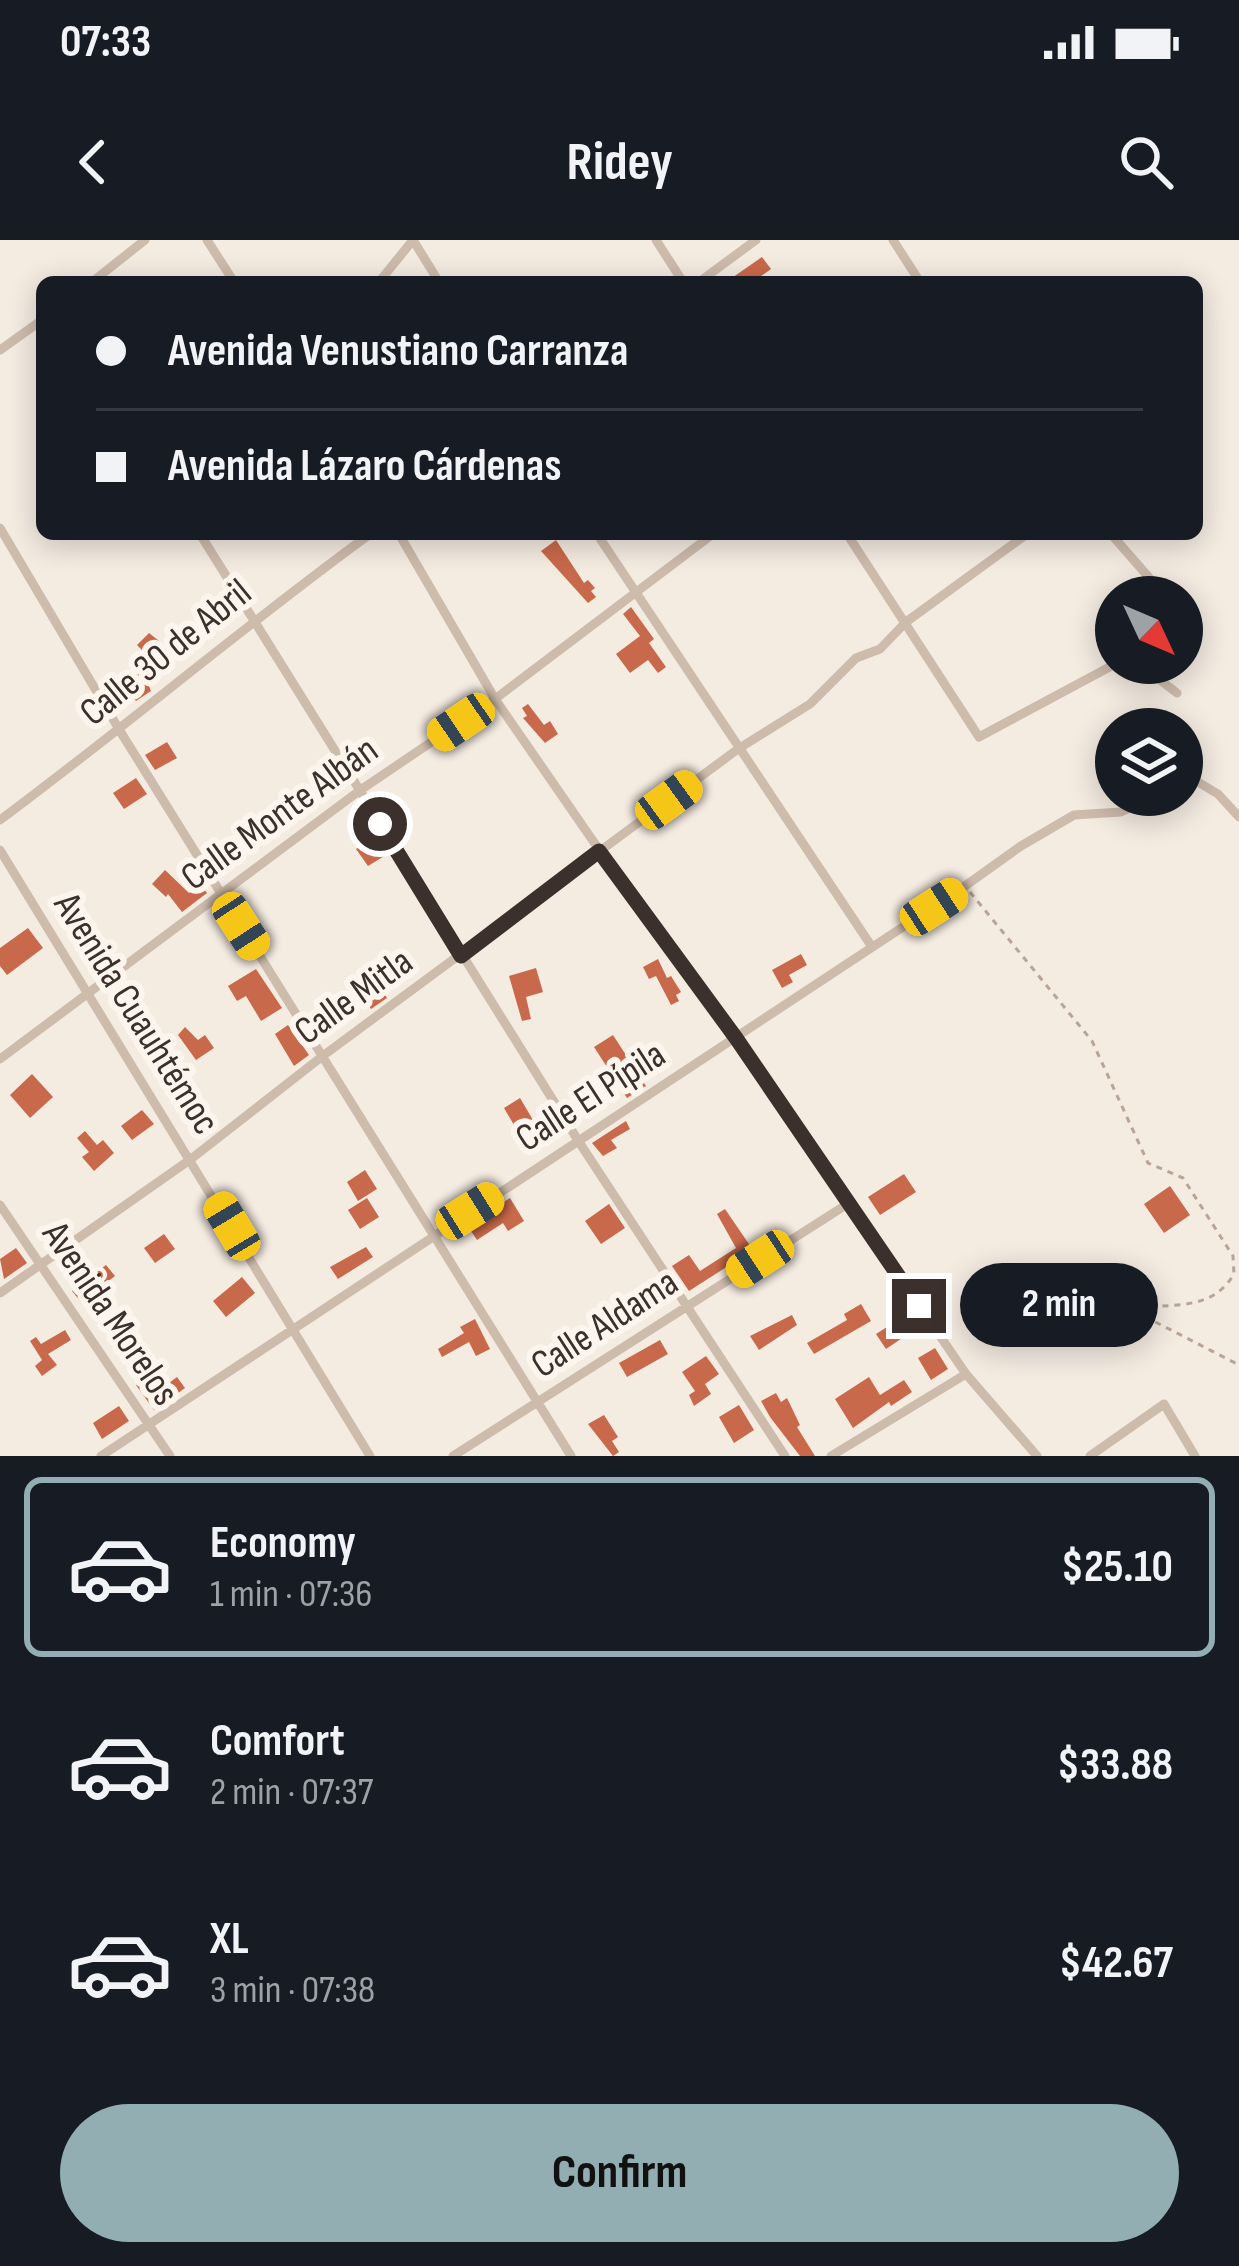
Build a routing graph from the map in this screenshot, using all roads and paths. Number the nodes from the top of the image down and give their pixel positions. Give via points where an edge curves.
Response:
1 (145, 240) edge
2 (207, 240) edge
3 (413, 240) edge
4 (656, 240) edge
5 (756, 240) edge
6 (893, 240) edge
7 (100, 276) edge
8 (230, 276) edge
9 (384, 276) edge
10 (436, 276) edge
11 (679, 276) edge
12 (707, 276) edge
13 (916, 276) edge
14 (36, 324) edge
15 (0, 350) edge
16 (0, 528) edge
17 (204, 540) edge
18 (362, 540) edge
19 (403, 540) edge
20 (601, 540) edge
21 (705, 540) edge
22 (851, 540) edge
23 (1019, 540) edge
24 (1116, 540) edge
25 (1148, 576) edge
26 (635, 595) junction
27 (254, 619) junction
28 (906, 622) junction
29 (1095, 675) edge
30 (1165, 684) edge
31 (1177, 693) dead end
32 (495, 699) junction
33 (120, 731) junction
34 (738, 749) junction
35 (1203, 785) edge
36 (359, 791) junction
37 (1095, 814) edge
38 (1239, 818) edge
39 (0, 820) edge
40 (0, 850) edge
41 (599, 851) junction
42 (965, 886) junction
43 (220, 893) junction
44 (872, 947) junction
45 (461, 956) junction
46 (86, 993) junction
47 (736, 1038) junction
48 (324, 1055) junction
49 (0, 1059) edge
50 (579, 1142) junction
51 (191, 1160) junction
52 (849, 1203) junction
53 (0, 1205) edge
54 (434, 1234) junction
55 (40, 1267) junction
56 (0, 1293) edge
57 (689, 1306) junction
58 (294, 1327) junction
59 (1239, 1365) edge
60 (966, 1374) junction
61 (538, 1403) junction
62 (149, 1424) junction
63 (101, 1456) edge
64 (170, 1456) edge
65 (370, 1456) edge
66 (453, 1456) edge
67 (571, 1456) edge
68 (785, 1456) edge
69 (831, 1456) edge
70 (1037, 1456) edge
71 (1090, 1456) edge
72 (1195, 1456) edge

1 - 7 street
2 - 8 street
3 - 9 street
3 - 10 street
4 - 11 street
5 - 12 street
6 - 13 street
14 - 15 street
16 - 33 street
17 - 27 street
18 - 27 street, Calle 30 de Abril
19 - 32 street
20 - 26 street
21 - 26 street, Calle Monte Albán
22 - 28 street
23 - 28 street, Calle Mitla
24 - 25 street
26 - 32 street, Calle Monte Albán
26 - 34 street
27 - 33 street, Calle 30 de Abril
27 - 36 street
28 - 29 street via 979,737
28 - 34 street, Calle Mitla via 810,704
30 - 31 street
32 - 36 street, Calle Monte Albán
32 - 41 street
33 - 39 street, Calle 30 de Abril
33 - 43 street
34 - 41 street, Calle Mitla
34 - 44 street
35 - 38 street
36 - 43 street, Calle Monte Albán
36 - 45 street
37 - 42 street, Calle El Pípila via 1074,815
40 - 46 street, Avenida Cuauhtémoc
41 - 45 street, Calle Mitla
41 - 47 street
42 - 44 street, Calle El Pípila
42 - 59 path via 1092,1042 1148,1163 1183,1178 1234,1256 1234,1274 1216,1294 1183,1307 1132,1310
43 - 46 street, Calle Monte Albán
43 - 48 street
44 - 47 street, Calle El Pípila
45 - 48 street, Calle Mitla
45 - 50 street
46 - 49 street, Calle Monte Albán
46 - 51 street, Avenida Cuauhtémoc
47 - 50 street, Calle El Pípila
47 - 52 street
48 - 51 street, Calle Mitla
48 - 54 street
50 - 54 street, Calle El Pípila
50 - 57 street
51 - 55 street, Calle Mitla
51 - 58 street, Avenida Cuauhtémoc
52 - 57 street, Calle Aldama
52 - 60 street
53 - 55 street, Avenida Morelos
54 - 58 street, Calle El Pípila
54 - 61 street
55 - 56 street, Calle Mitla
55 - 62 street, Avenida Morelos
57 - 61 street, Calle Aldama
57 - 68 street
58 - 62 street, Calle El Pípila
58 - 65 street, Avenida Cuauhtémoc
60 - 69 street
60 - 70 street
61 - 66 street, Calle Aldama
61 - 67 street
62 - 63 street, Calle El Pípila
62 - 64 street, Avenida Morelos
71 - 72 street via 1165,1404

